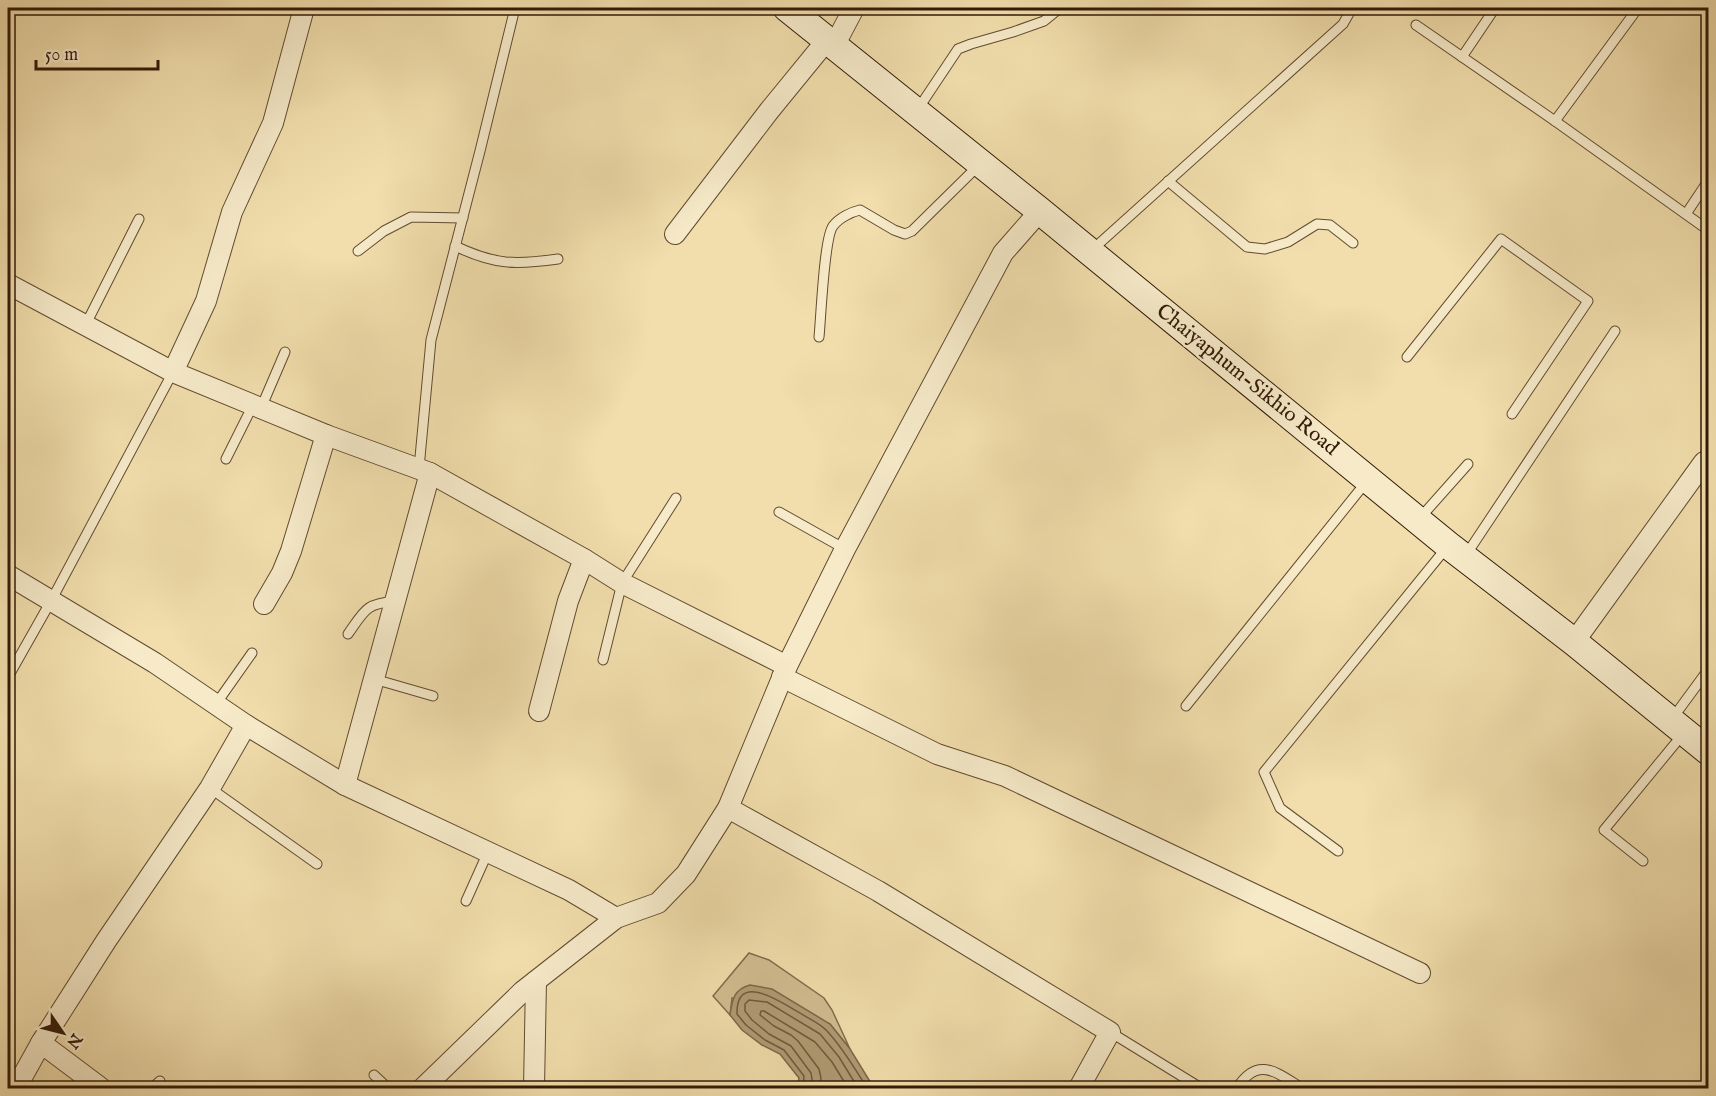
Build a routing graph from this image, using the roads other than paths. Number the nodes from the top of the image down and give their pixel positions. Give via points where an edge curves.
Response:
1 (304, 8) edge
2 (514, 8) edge
3 (787, 8) edge
4 (854, 8) edge
5 (1060, 8) edge
6 (1352, 8) edge
7 (1495, 8) edge
8 (1638, 8) edge
9 (1416, 25) dead end
10 (831, 43) junction
11 (1462, 57) junction
12 (916, 111) junction
13 (1555, 121) junction
14 (980, 163) junction
15 (1168, 181) junction
16 (1708, 181) edge
17 (1040, 211) junction
18 (1686, 214) junction
19 (463, 218) junction
20 (139, 219) dead end
21 (1708, 230) edge
22 (675, 234) dead end
23 (1353, 243) dead end
24 (455, 246) junction
25 (358, 251) dead end
26 (1090, 251) junction
27 (558, 259) dead end
28 (8, 285) edge
29 (85, 326) junction
30 (1615, 331) dead end
31 (819, 337) dead end
32 (285, 352) dead end
33 (1407, 357) dead end
34 (173, 372) junction
35 (257, 407) junction
36 (1512, 414) dead end
37 (326, 435) junction
38 (226, 459) dead end
39 (1704, 462) dead end
40 (1468, 464) dead end
41 (425, 471) junction
42 (1369, 479) junction
43 (676, 498) dead end
44 (780, 512) dead end
45 (1418, 520) junction
46 (845, 549) junction
47 (1456, 551) junction
48 (584, 559) junction
49 (8, 575) edge
50 (622, 583) junction
51 (51, 601) junction
52 (395, 601) junction
53 (264, 604) dead end
54 (348, 634) dead end
55 (1574, 642) junction
56 (252, 653) dead end
57 (603, 660) dead end
58 (1708, 670) edge
59 (784, 671) junction
60 (8, 677) edge
61 (374, 679) junction
62 (433, 696) dead end
63 (216, 704) junction
64 (1186, 706) dead end
65 (539, 711) dead end
66 (246, 724) junction
67 (1677, 727) junction
68 (1708, 751) edge
69 (345, 785) junction
70 (210, 788) junction
71 (728, 808) junction
72 (1338, 851) dead end
73 (488, 852) junction
74 (1643, 861) dead end
75 (317, 864) dead end
76 (465, 900) dead end
77 (616, 918) junction
78 (1420, 973) dead end
79 (536, 981) junction
80 (1110, 1032) junction
81 (41, 1043) junction
82 (374, 1075) dead end
83 (160, 1082) dead end
84 (16, 1089) edge
85 (101, 1089) edge
86 (152, 1089) edge
87 (388, 1089) edge
88 (423, 1089) edge
89 (534, 1089) edge
90 (1079, 1089) edge
91 (1201, 1089) edge
92 (1237, 1089) edge
93 (1302, 1089) edge

1 - 34 street via 273,123 232,212 206,301
2 - 19 lane
3 - 10 main road, Chaiyaphum-Sikhio Road
4 - 10 street
5 - 12 lane via 1044,21 958,49
6 - 15 lane via 1343,24
7 - 11 lane
8 - 13 lane
9 - 11 lane
10 - 12 main road, Chaiyaphum-Sikhio Road
10 - 22 street via 769,111
11 - 13 lane
12 - 14 main road, Chaiyaphum-Sikhio Road
13 - 18 lane
14 - 17 main road, Chaiyaphum-Sikhio Road
14 - 31 lane via 912,231 905,234 894,230 860,210 832,227 827,243
15 - 23 lane via 1247,247 1265,249 1288,242 1317,224 1330,225
15 - 26 lane
16 - 18 lane
17 - 26 main road, Chaiyaphum-Sikhio Road
17 - 46 street via 1003,253
18 - 21 lane
19 - 24 lane
19 - 25 lane via 411,217
20 - 29 lane
24 - 27 lane via 503,263
24 - 41 lane via 431,340
26 - 42 main road, Chaiyaphum-Sikhio Road
28 - 29 street
29 - 34 street
30 - 47 lane
32 - 35 lane
33 - 36 lane via 1501,239 1588,300
34 - 35 street
34 - 51 lane
35 - 37 street
35 - 38 lane
37 - 41 street
37 - 53 street via 291,551
39 - 55 street
40 - 45 lane
41 - 48 street
41 - 52 street
42 - 45 main road, Chaiyaphum-Sikhio Road
42 - 64 lane
43 - 50 lane
44 - 46 lane
45 - 47 main road, Chaiyaphum-Sikhio Road
46 - 59 street
47 - 55 main road, Chaiyaphum-Sikhio Road
47 - 72 lane via 1263,772 1280,808
48 - 50 street
48 - 65 street via 568,601
49 - 51 street
50 - 57 lane
50 - 59 street
51 - 60 lane
51 - 63 street
52 - 54 lane via 367,608
52 - 61 street
55 - 67 main road, Chaiyaphum-Sikhio Road
56 - 63 lane
58 - 67 lane
59 - 71 street
59 - 78 street via 937,754 1005,776
61 - 62 lane
61 - 69 street
63 - 66 street
66 - 69 street
66 - 70 street
67 - 68 main road, Chaiyaphum-Sikhio Road
67 - 74 lane via 1604,830
69 - 73 street
70 - 75 lane
70 - 81 street
71 - 77 street via 686,874 658,903
71 - 80 street via 878,891
73 - 76 lane
73 - 77 street via 569,890
77 - 79 street
79 - 88 street
79 - 89 street
80 - 90 street
80 - 91 lane
81 - 84 street
81 - 85 street
82 - 87 lane
83 - 86 lane
92 - 93 lane via 1251,1072 1260,1069 1272,1070

